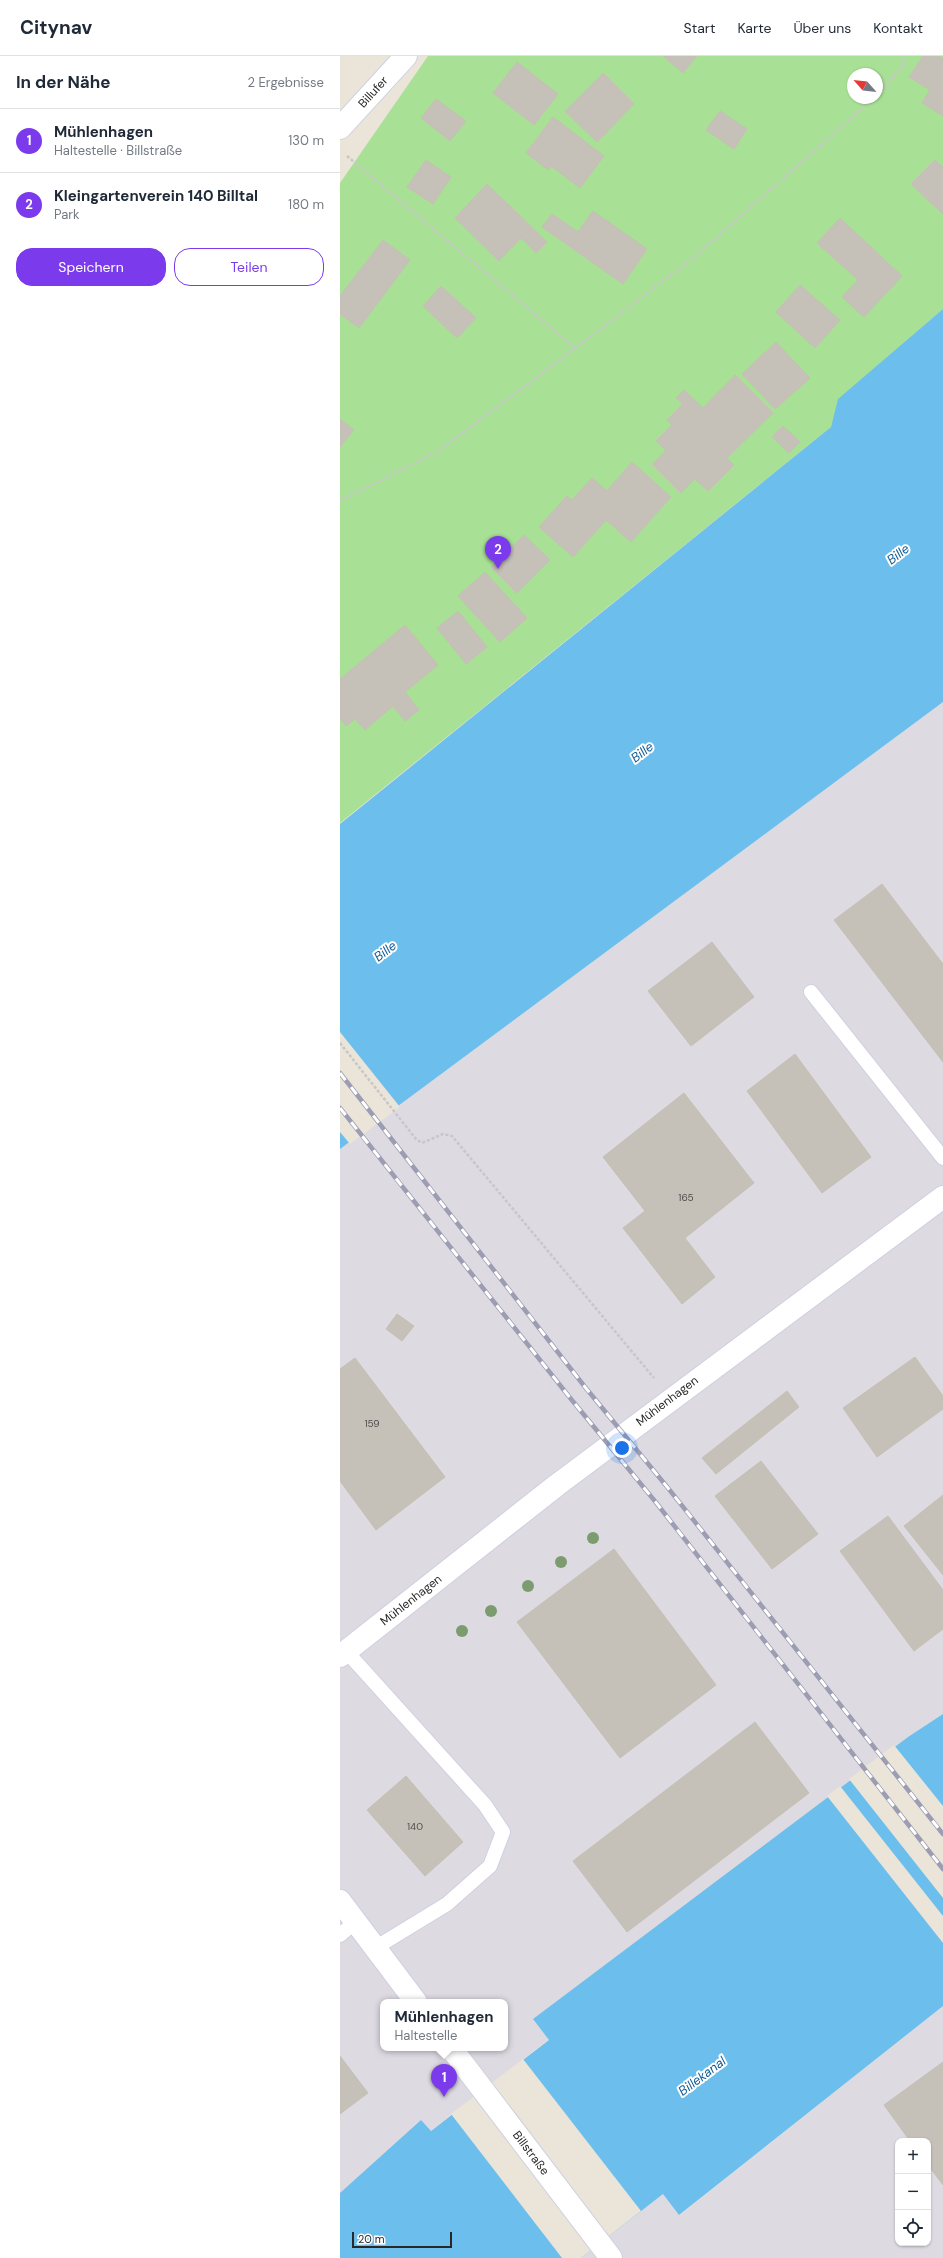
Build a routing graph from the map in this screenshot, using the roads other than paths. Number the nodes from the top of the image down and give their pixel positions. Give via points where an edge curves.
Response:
1 (406, 56) edge
2 (340, 128) edge
3 (811, 992) dead end
4 (943, 1158) edge
5 (943, 1197) edge
6 (343, 1653) edge
7 (340, 1901) edge
8 (348, 1928) edge
9 (375, 1948) junction
10 (414, 1999) edge
11 (453, 2051) edge
12 (606, 2251) edge

1 - 2 street, Billufer
3 - 4 lane
5 - 6 street, Mühlenhagen via 557,1484
6 - 9 lane via 485,1805 503,1832 490,1866 447,1904
7 - 8 street
8 - 9 street
9 - 10 street
11 - 12 street, Billstraße

